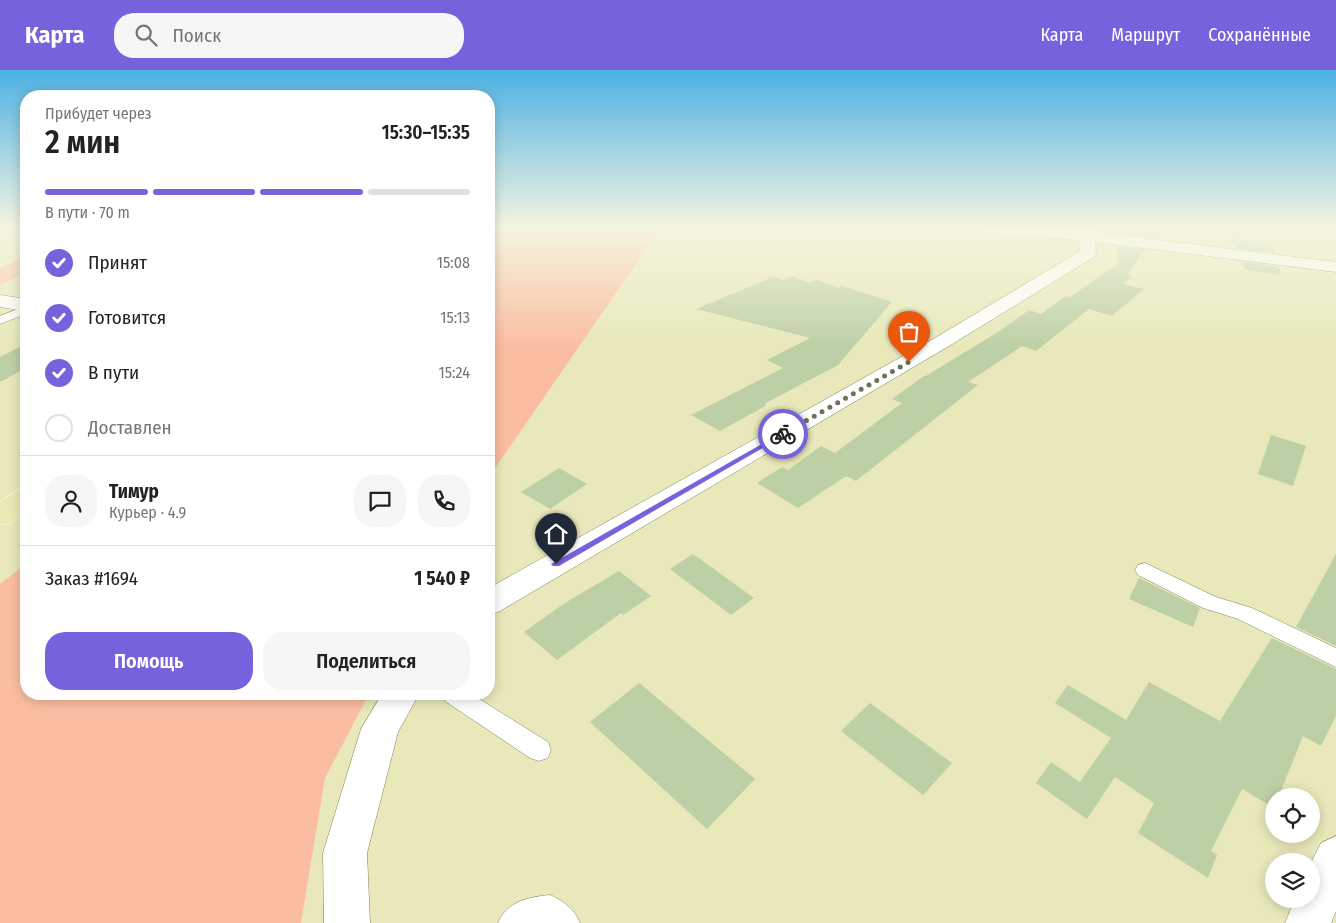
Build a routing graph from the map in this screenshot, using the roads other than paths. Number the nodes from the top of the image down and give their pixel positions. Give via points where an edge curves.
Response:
1 (1063, 269) edge
2 (19, 304) edge
3 (0, 320) edge
4 (20, 501) edge
5 (0, 516) edge
6 (1145, 570) dead end
7 (495, 600) edge
8 (1336, 658) edge
9 (397, 700) edge
10 (462, 700) edge
11 (539, 750) dead end
12 (1336, 858) edge
13 (348, 923) edge
14 (513, 923) edge
15 (565, 923) edge
16 (1308, 923) edge

1 - 7 street via 934,347
2 - 3 lane
4 - 5 main road
6 - 8 lane via 1210,603 1245,613
9 - 13 street via 380,728 345,853
10 - 11 lane
12 - 16 street
14 - 15 lane via 529,912 550,910

